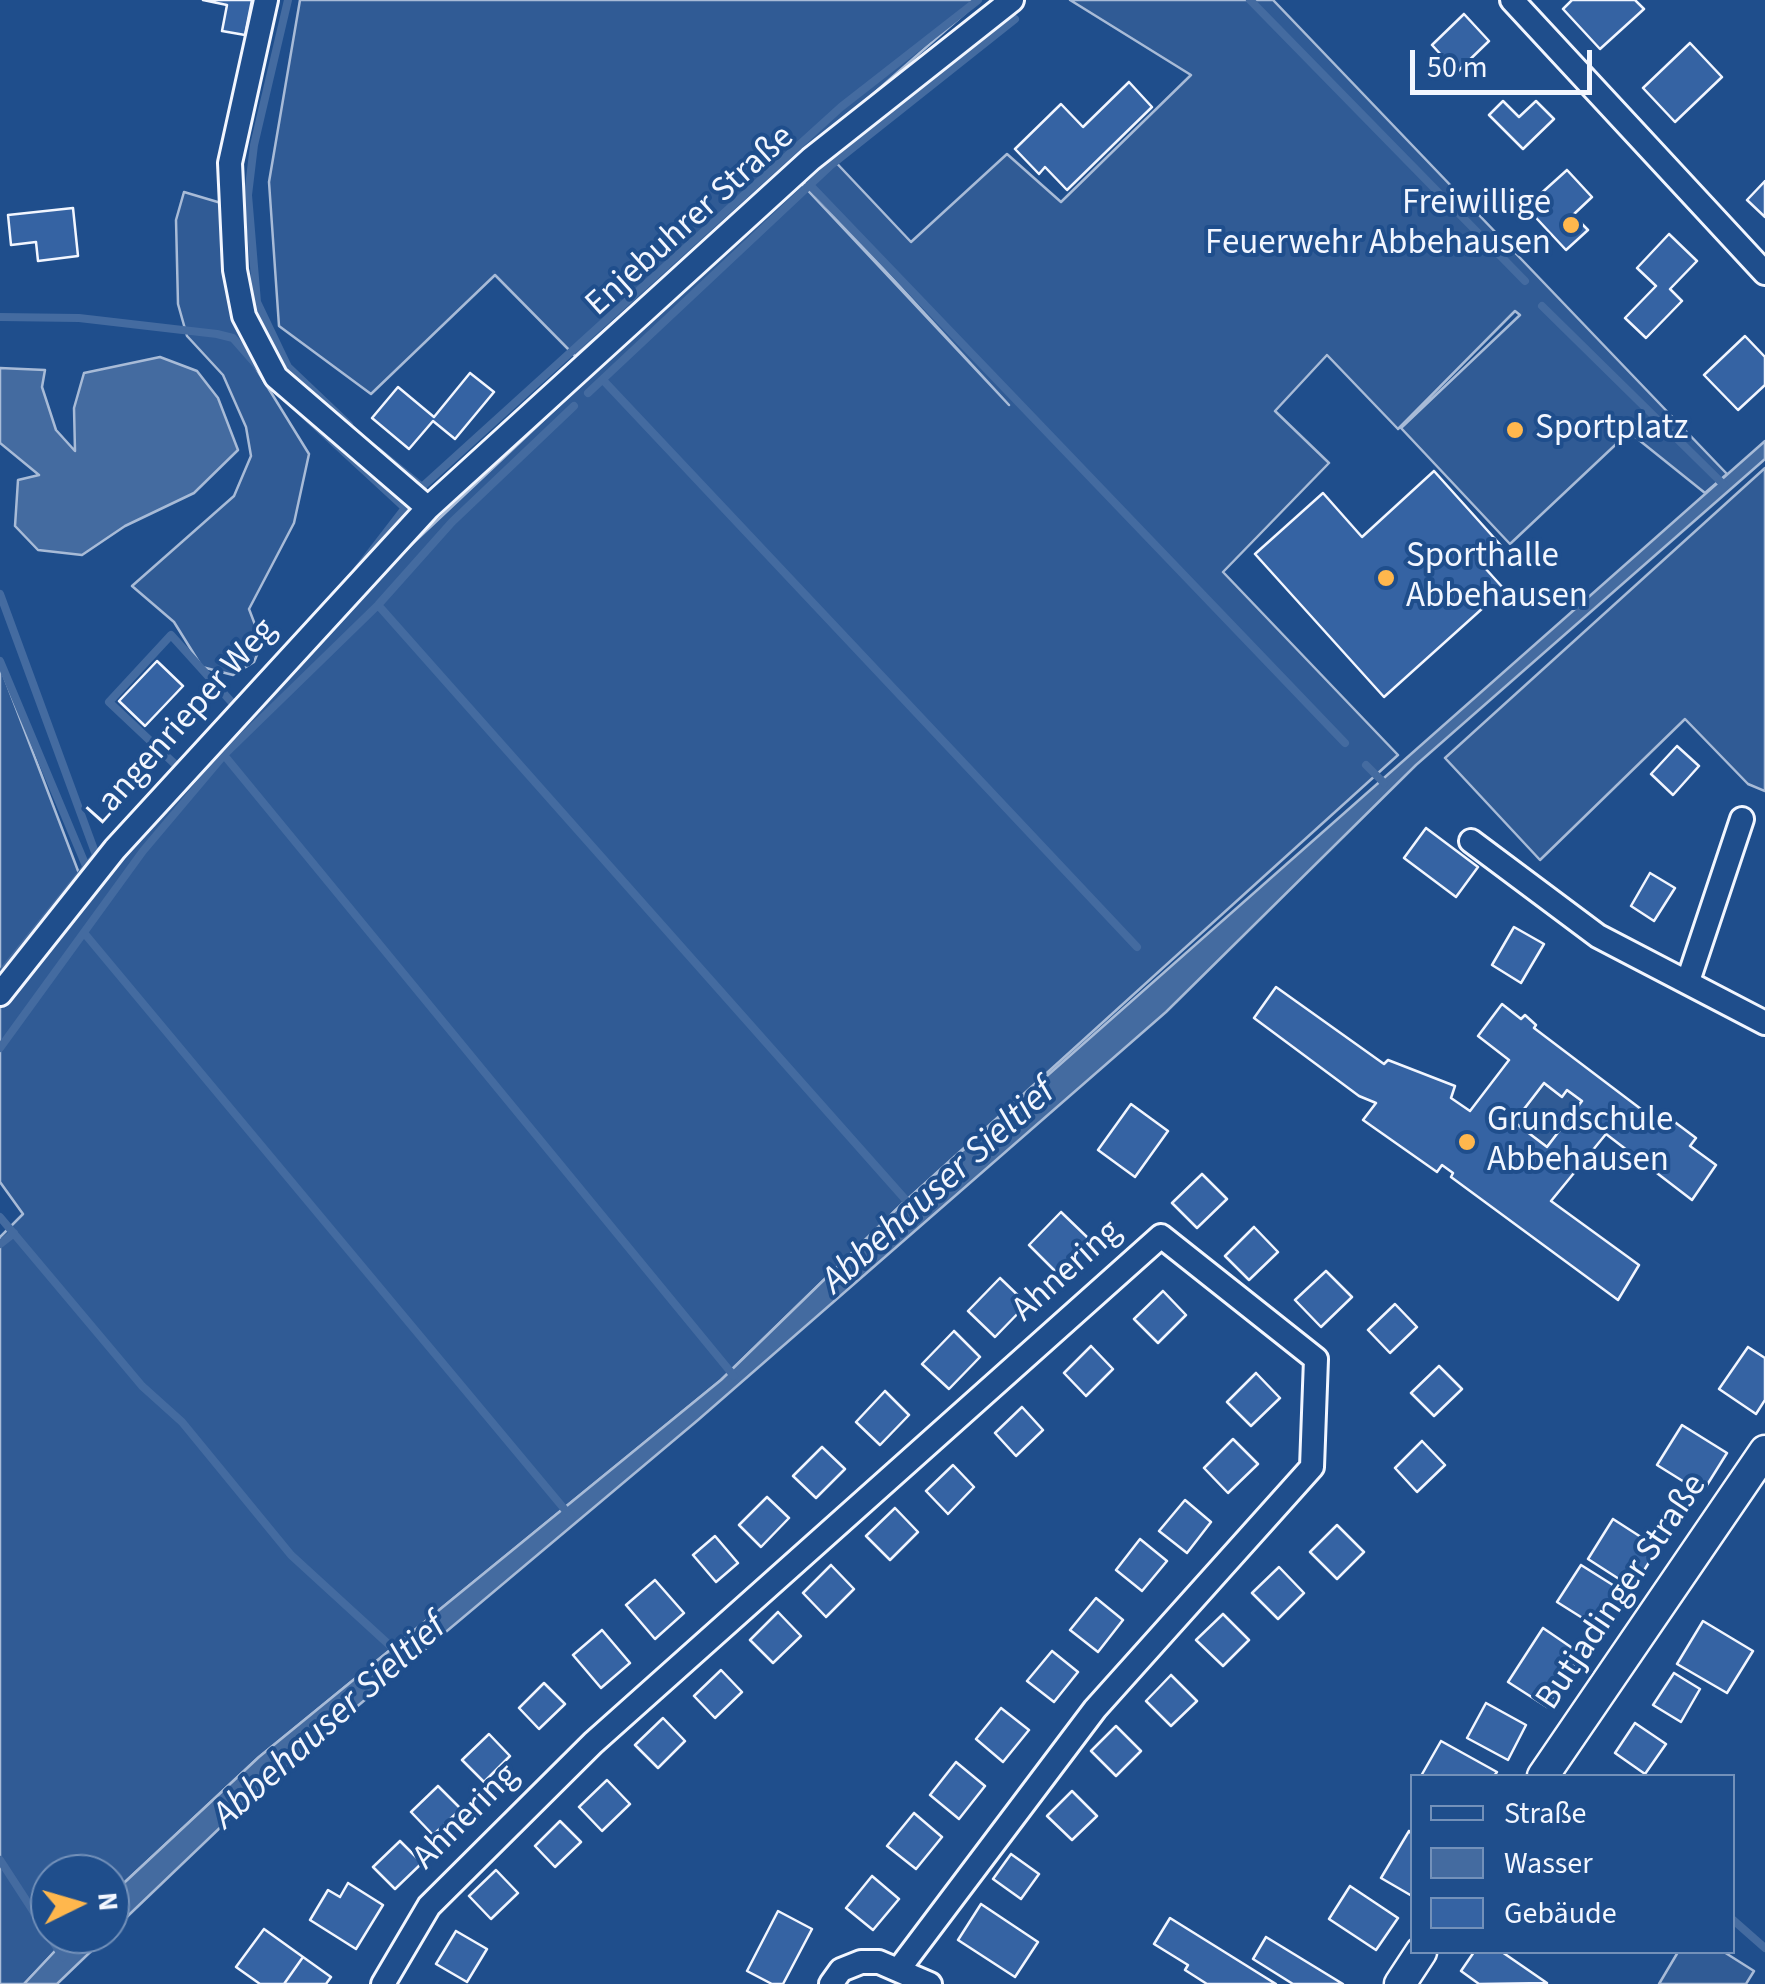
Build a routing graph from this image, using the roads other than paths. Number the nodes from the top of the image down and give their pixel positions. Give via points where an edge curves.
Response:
1 (266, 0) edge
2 (1012, 0) edge
3 (1512, 0) edge
4 (1765, 273) edge
5 (428, 508) junction
6 (1742, 819) dead end
7 (1471, 841) dead end
8 (1688, 981) junction
9 (0, 994) edge
10 (1765, 1023) edge
11 (1765, 1451) edge
12 (1544, 1774) edge
13 (1420, 1954) edge
14 (899, 1969) junction
15 (383, 1984) edge
16 (831, 1984) edge
17 (930, 1984) edge
18 (1400, 1984) edge

1 - 5 street via 230,163 233,252 244,316 276,377
2 - 5 street, Enjebuhrer Straße via 812,159
3 - 4 street
5 - 9 street, Langenrieper Weg via 115,849
6 - 8 street
7 - 8 street via 1598,936
8 - 10 street
11 - 12 main road, Butjadinger Straße
13 - 18 main road
14 - 15 street, Ahnering via 1096,1709 1312,1467 1316,1359 1161,1236 593,1743 430,1906
14 - 16 street via 860,1962 841,1970
14 - 17 street

